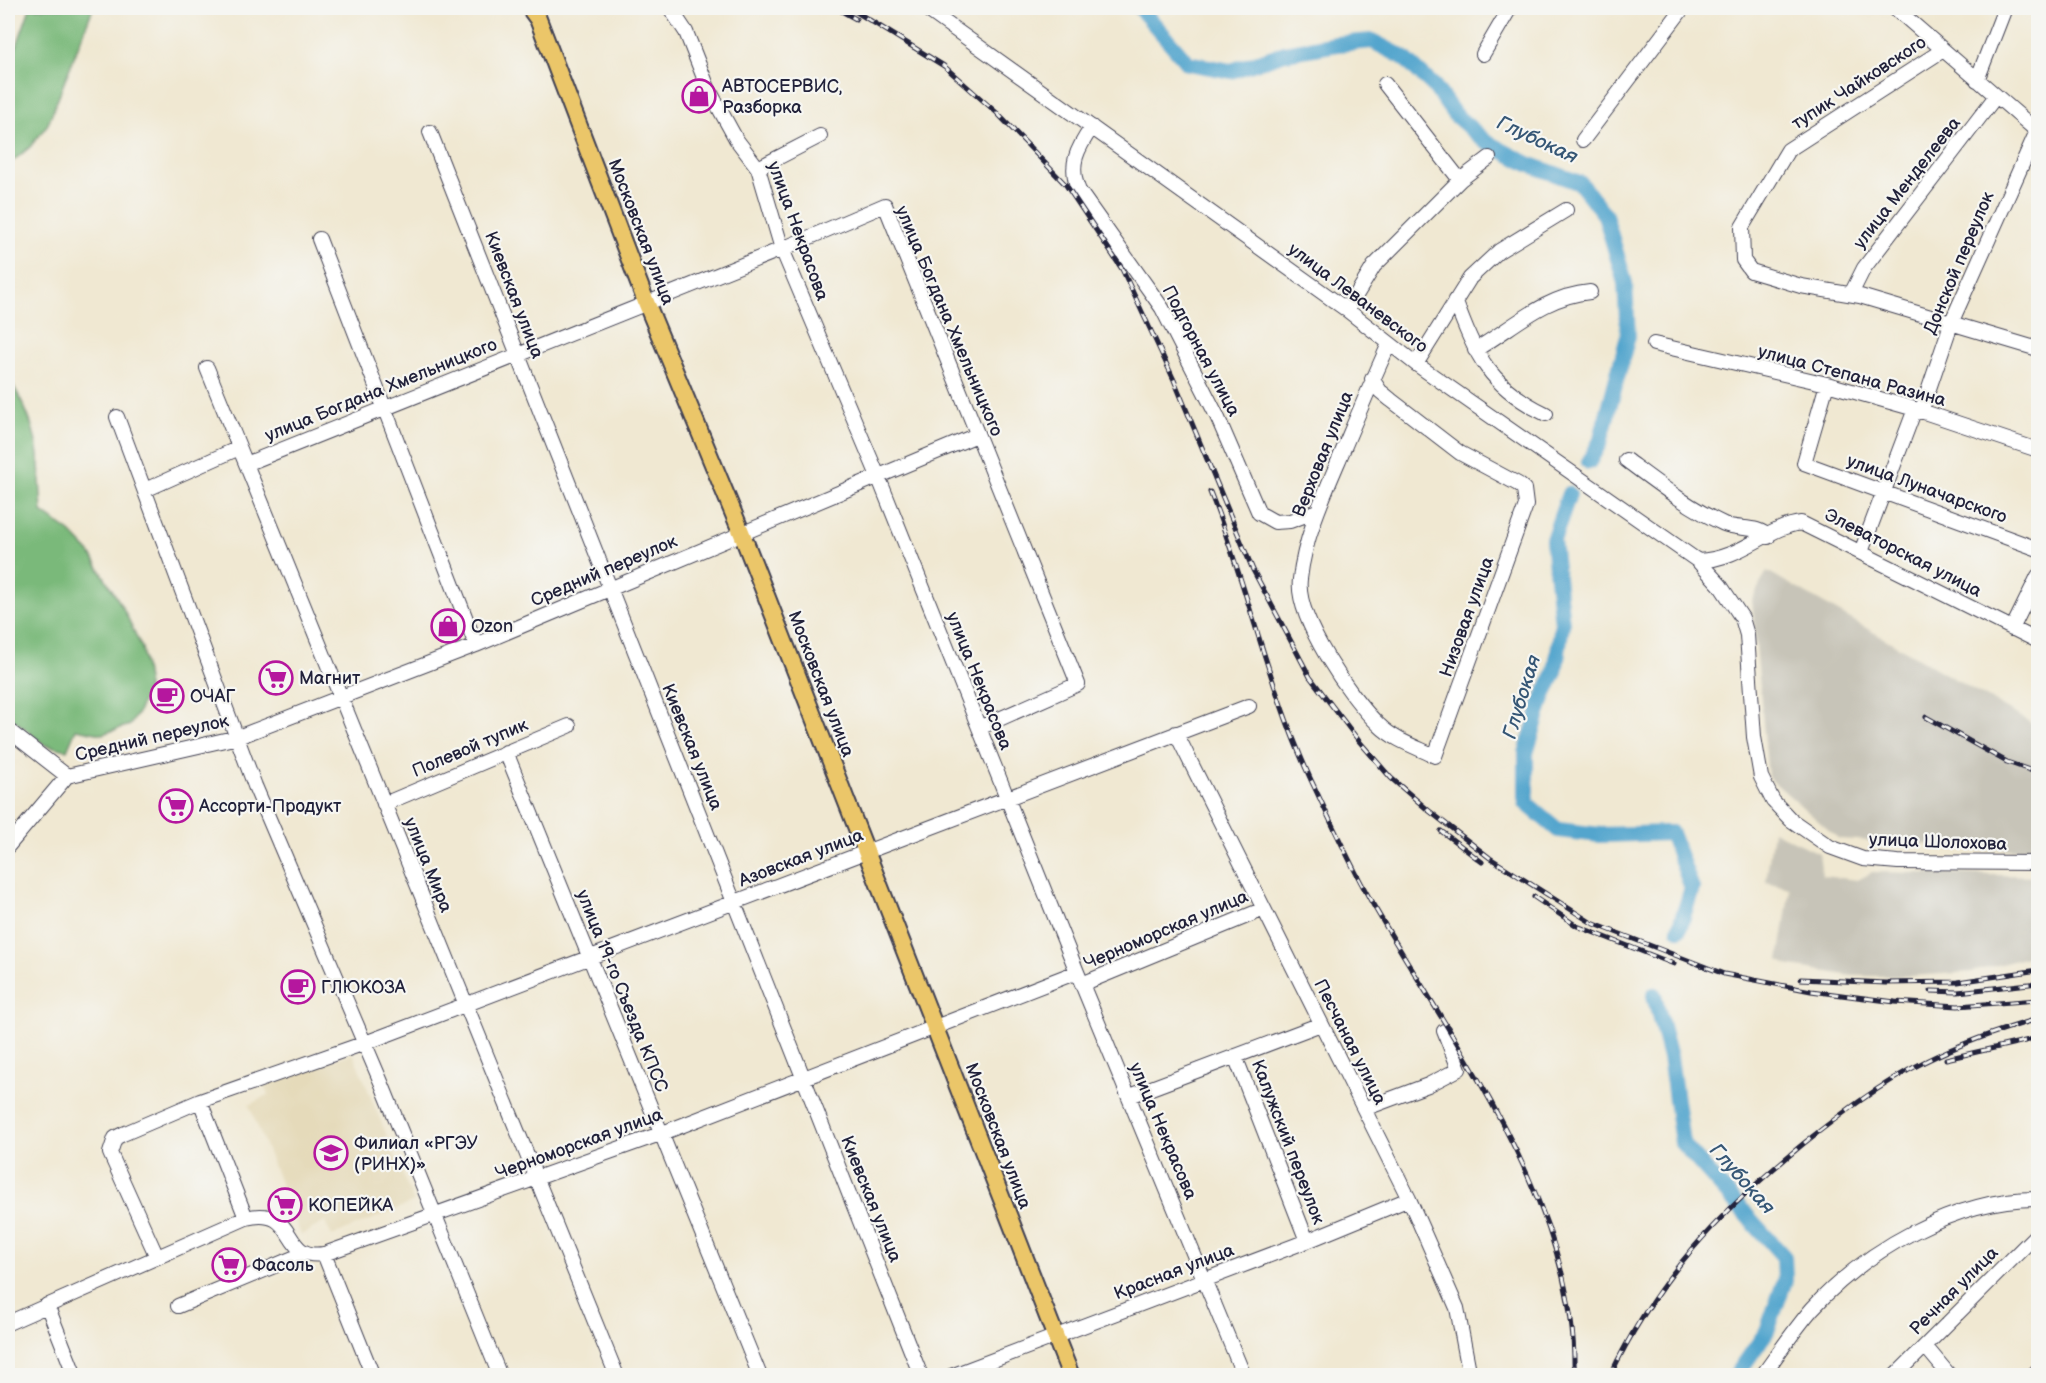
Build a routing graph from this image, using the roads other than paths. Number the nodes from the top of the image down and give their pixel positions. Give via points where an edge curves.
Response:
1 (530, 8) edge
2 (670, 8) edge
3 (927, 8) edge
4 (1510, 8) edge
5 (1683, 8) edge
6 (1895, 8) edge
7 (2005, 8) edge
8 (1943, 50) junction
9 (1483, 54) dead end
10 (1977, 80) junction
11 (1386, 84) dead end
12 (1996, 96) junction
13 (1092, 127) junction
14 (430, 132) dead end
15 (2038, 132) edge
16 (820, 136) dead end
17 (1583, 140) dead end
18 (1489, 158) dead end
19 (758, 168) junction
20 (1460, 180) junction
21 (1566, 210) dead end
22 (319, 239) dead end
23 (782, 249) junction
24 (1590, 292) dead end
25 (1851, 294) junction
26 (1455, 300) junction
27 (646, 302) junction
28 (1347, 310) junction
29 (1952, 321) junction
30 (1389, 344) junction
31 (1654, 344) dead end
32 (2038, 349) edge
33 (1474, 350) junction
34 (518, 354) junction
35 (1416, 364) junction
36 (207, 368) dead end
37 (1372, 379) junction
38 (1827, 384) junction
39 (384, 408) junction
40 (1918, 411) junction
41 (1546, 414) dead end
42 (117, 417) dead end
43 (977, 435) junction
44 (239, 448) junction
45 (2038, 450) edge
46 (1626, 460) dead end
47 (246, 464) junction
48 (878, 476) junction
49 (145, 490) junction
50 (1885, 493) junction
51 (1317, 511) junction
52 (742, 534) junction
53 (1768, 537) junction
54 (2038, 549) edge
55 (1861, 552) junction
56 (1698, 561) junction
57 (2038, 576) edge
58 (1299, 580) joint
59 (610, 588) junction
60 (2012, 629) junction
61 (1747, 635) joint
62 (2038, 641) edge
63 (476, 645) junction
64 (341, 698) junction
65 (1249, 706) dead end
66 (569, 726) dead end
67 (979, 728) junction
68 (8, 730) edge
69 (1176, 734) junction
70 (238, 737) junction
71 (506, 752) junction
72 (67, 777) junction
73 (1007, 798) junction
74 (384, 804) junction
75 (8, 846) edge
76 (865, 854) junction
77 (2038, 863) edge
78 (734, 903) junction
79 (1264, 909) junction
80 (589, 958) junction
81 (1079, 978) junction
82 (466, 1005) junction
83 (1321, 1024) junction
84 (936, 1028) junction
85 (1444, 1031) dead end
86 (365, 1043) junction
87 (1235, 1056) junction
88 (804, 1079) junction
89 (1130, 1096) junction
90 (200, 1101) junction
91 (1364, 1109) junction
92 (660, 1134) junction
93 (537, 1179) junction
94 (1409, 1199) junction
95 (2038, 1199) edge
96 (435, 1216) junction
97 (246, 1218) junction
98 (2038, 1233) edge
99 (1307, 1241) junction
100 (303, 1254) junction
101 (324, 1254) junction
102 (157, 1257) junction
103 (1204, 1280) junction
104 (47, 1305) junction
105 (178, 1306) dead end
106 (8, 1323) edge
107 (1055, 1336) junction
108 (1925, 1346) junction
109 (75, 1376) edge
110 (373, 1376) edge
111 (500, 1376) edge
112 (617, 1376) edge
113 (760, 1376) edge
114 (921, 1376) edge
115 (951, 1376) edge
116 (1071, 1376) edge
117 (1244, 1376) edge
118 (1470, 1376) edge
119 (1762, 1376) edge
120 (1895, 1376) edge
121 (1950, 1376) edge

1 - 27 main road, Московская улица via 538,19
2 - 19 street, улица Некрасова via 686,32 708,88 736,140
3 - 13 street, улица Леваневского
4 - 9 street
5 - 17 street
6 - 8 street
7 - 10 street
8 - 10 street
8 - 25 street, тупик Чайковского via 1788,150 1742,227 1743,260 1751,271 1801,286
10 - 12 street
11 - 20 street
12 - 15 street
12 - 25 street, улица Менделеева via 1864,268
13 - 28 street, улица Леваневского
13 - 51 street, Подгорная улица via 1076,152 1074,179 1079,191 1162,308 1217,416 1254,505 1266,519 1275,522
14 - 34 street, Киевская улица
15 - 29 street, Донской переулок
16 - 19 street
18 - 20 street
19 - 23 street, улица Некрасова
20 - 28 street via 1374,266
21 - 26 street via 1499,251 1470,278
22 - 39 street
23 - 27 street, улица Богдана Хмельницкого
23 - 43 street, улица Богдана Хмельницкого via 885,205
23 - 48 street, улица Некрасова
24 - 33 street via 1542,305
25 - 29 street
26 - 33 street
26 - 35 street
27 - 34 street, улица Богдана Хмельницкого
27 - 52 main road, Московская улица
28 - 30 street, улица Леваневского
29 - 32 street
29 - 40 street, Донской переулок
30 - 35 street, улица Леваневского
30 - 37 street, Верховая улица
31 - 38 street, улица Степана Разина
33 - 41 street via 1505,389
34 - 39 street, улица Богдана Хмельницкого
34 - 59 street, Киевская улица
35 - 56 street, улица Леваневского
36 - 44 street, улица Мира
37 - 51 street, Верховая улица
37 - 58 street, Низовая улица via 1380,391 1460,453 1524,489 1526,505 1435,756 1380,727 1350,695 1316,637
38 - 40 street, улица Степана Разина
38 - 50 street, улица Луначарского via 1804,463
39 - 47 street, улица Богдана Хмельницкого
39 - 63 street
40 - 45 street, улица Степана Разина
40 - 50 street, Донской переулок
42 - 49 street
43 - 48 street, Средний переулок
43 - 67 street, улица Богдана Хмельницкого via 1078,684
44 - 47 street, улица Мира
44 - 49 street
46 - 53 street via 1713,519 1730,527 1761,531
47 - 64 street, улица Мира
48 - 52 street, Средний переулок
48 - 67 street, улица Некрасова
49 - 70 street
50 - 54 street, улица Луначарского
50 - 55 street, Донской переулок
51 - 58 street, Верховая улица
52 - 59 street, Средний переулок
52 - 76 main road, Московская улица
53 - 55 street, Элеваторская улица via 1801,523
53 - 56 street, Элеваторская улица via 1715,560
55 - 60 street, Элеваторская улица
56 - 61 street, улица Леваневского via 1734,604
57 - 60 street
59 - 63 street, Средний переулок
59 - 78 street, Киевская улица
60 - 62 street, Элеваторская улица
61 - 77 street, улица Шолохова via 1754,737 1761,777 1773,801 1791,820 1830,847 1863,859
63 - 64 street, Средний переулок
64 - 70 street, Средний переулок
64 - 74 street, улица Мира
65 - 69 street, Азовская улица
66 - 71 street, Полевой тупик
67 - 73 street, улица Некрасова
68 - 72 street
69 - 73 street, Азовская улица
69 - 79 street, Песчаная улица
70 - 72 street, Средний переулок
70 - 86 street
71 - 74 street, Полевой тупик
71 - 80 street, улица 19-го Съезда КПСС
72 - 75 street
73 - 76 street, Азовская улица
73 - 81 street, улица Некрасова
74 - 82 street, улица Мира
76 - 78 street, Азовская улица
76 - 84 main road, Московская улица
78 - 80 street, Азовская улица
78 - 88 street, Киевская улица
79 - 81 street, Черноморская улица
79 - 83 street, Песчаная улица
80 - 82 street, Азовская улица
80 - 92 street, улица 19-го Съезда КПСС
81 - 84 street, Черноморская улица
81 - 89 street, улица Некрасова
82 - 86 street, Азовская улица
82 - 93 street, улица Мира
83 - 87 street
83 - 91 street, Песчаная улица
84 - 88 street, Черноморская улица
84 - 107 main road, Московская улица
85 - 91 street via 1459,1070
86 - 90 street, Азовская улица
86 - 96 street
87 - 89 street
87 - 99 street, Калужский переулок
88 - 92 street, Черноморская улица
88 - 114 street, Киевская улица
89 - 103 street, улица Некрасова
90 - 97 street
90 - 102 street, Азовская улица via 123,1134 111,1145 110,1153
91 - 94 street, Песчаная улица
92 - 93 street, Черноморская улица
92 - 113 street, улица 19-го Съезда КПСС
93 - 96 street, Черноморская улица
93 - 112 street, улица Мира
94 - 99 street, Красная улица
94 - 118 street, Песчаная улица via 1457,1308
95 - 119 street via 1965,1211 1893,1242 1812,1310
96 - 101 street, Черноморская улица
96 - 111 street
97 - 100 street via 262,1214 276,1218
97 - 102 street
98 - 108 street, Речная улица
99 - 103 street, Красная улица
100 - 101 street, Черноморская улица
100 - 105 street
101 - 110 street
102 - 104 street
103 - 107 street, Красная улица
103 - 117 street, улица Некрасова
104 - 106 street
104 - 109 street
107 - 115 street, Красная улица
107 - 116 main road, Московская улица
108 - 120 street, Речная улица
108 - 121 street

